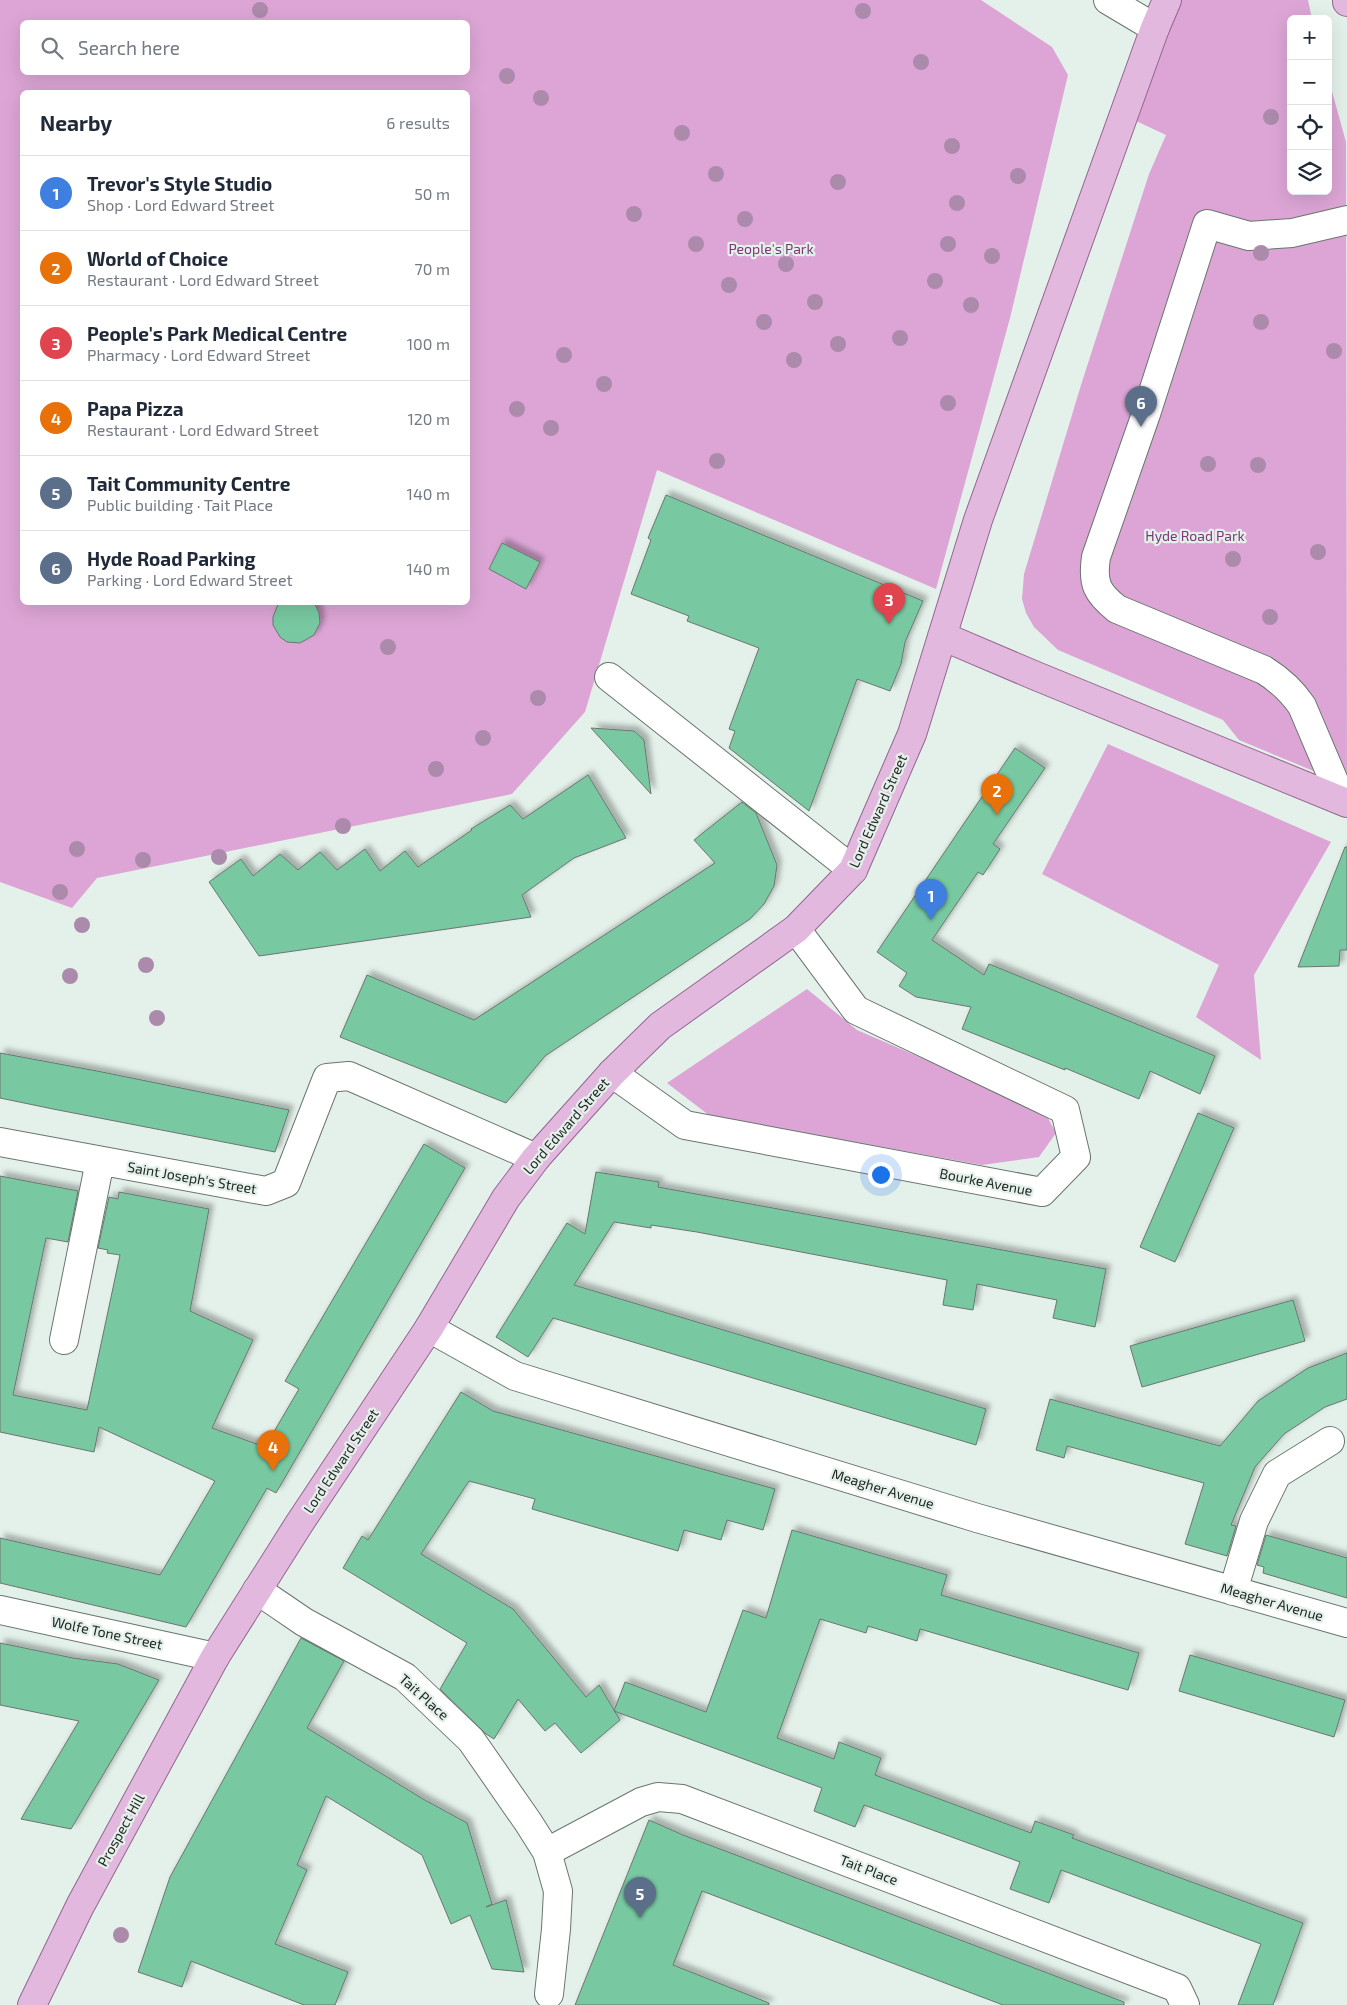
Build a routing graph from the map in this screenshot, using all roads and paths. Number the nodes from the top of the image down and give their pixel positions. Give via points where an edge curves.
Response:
1 (1108, 0) edge
2 (1167, 0) edge
3 (1155, 28) junction
4 (1347, 220) edge
5 (942, 636) junction
6 (610, 677) dead end
7 (1345, 802) edge
8 (853, 870) junction
9 (796, 929) junction
10 (612, 1073) junction
11 (0, 1142) edge
12 (536, 1158) junction
13 (100, 1161) junction
14 (429, 1328) junction
15 (64, 1340) dead end
16 (1330, 1440) dead end
17 (257, 1590) junction
18 (1233, 1591) junction
19 (0, 1610) edge
20 (1347, 1623) edge
21 (215, 1657) junction
22 (547, 1852) junction
23 (549, 1994) dead end
24 (32, 2005) edge
25 (1185, 2005) edge

1 - 3 street
2 - 3 main road, Lord Edward Street
3 - 5 main road, Lord Edward Street via 978,520
4 - 7 street via 1292,233 1249,236 1207,224 1094,572 1096,586 1104,598 1118,609 1279,679 1302,706
5 - 7 main road
5 - 8 main road, Lord Edward Street via 912,734
6 - 8 street
8 - 9 main road, Lord Edward Street
9 - 10 main road, Lord Edward Street via 660,1026
9 - 10 street, Bourke Avenue via 856,1010 1065,1110 1076,1157 1042,1192 685,1125
10 - 12 main road, Lord Edward Street
11 - 13 street, Saint Joseph's Street
12 - 13 street, Saint Joseph's Street via 349,1076 327,1078 286,1183 266,1192
12 - 14 main road, Lord Edward Street via 506,1198
13 - 15 street
14 - 17 main road, Lord Edward Street
14 - 18 street, Meagher Avenue via 515,1376 977,1518
16 - 18 street via 1277,1474 1254,1521
17 - 21 main road, Lord Edward Street
17 - 22 street, Tait Place via 304,1622 405,1677 471,1740
18 - 20 street, Meagher Avenue
19 - 21 street, Wolfe Tone Street
21 - 24 main road, Prospect Hill via 80,1906
22 - 23 street, Tait Place via 558,1891
22 - 25 street, Tait Place via 641,1802 658,1797 682,1799 1177,1988

